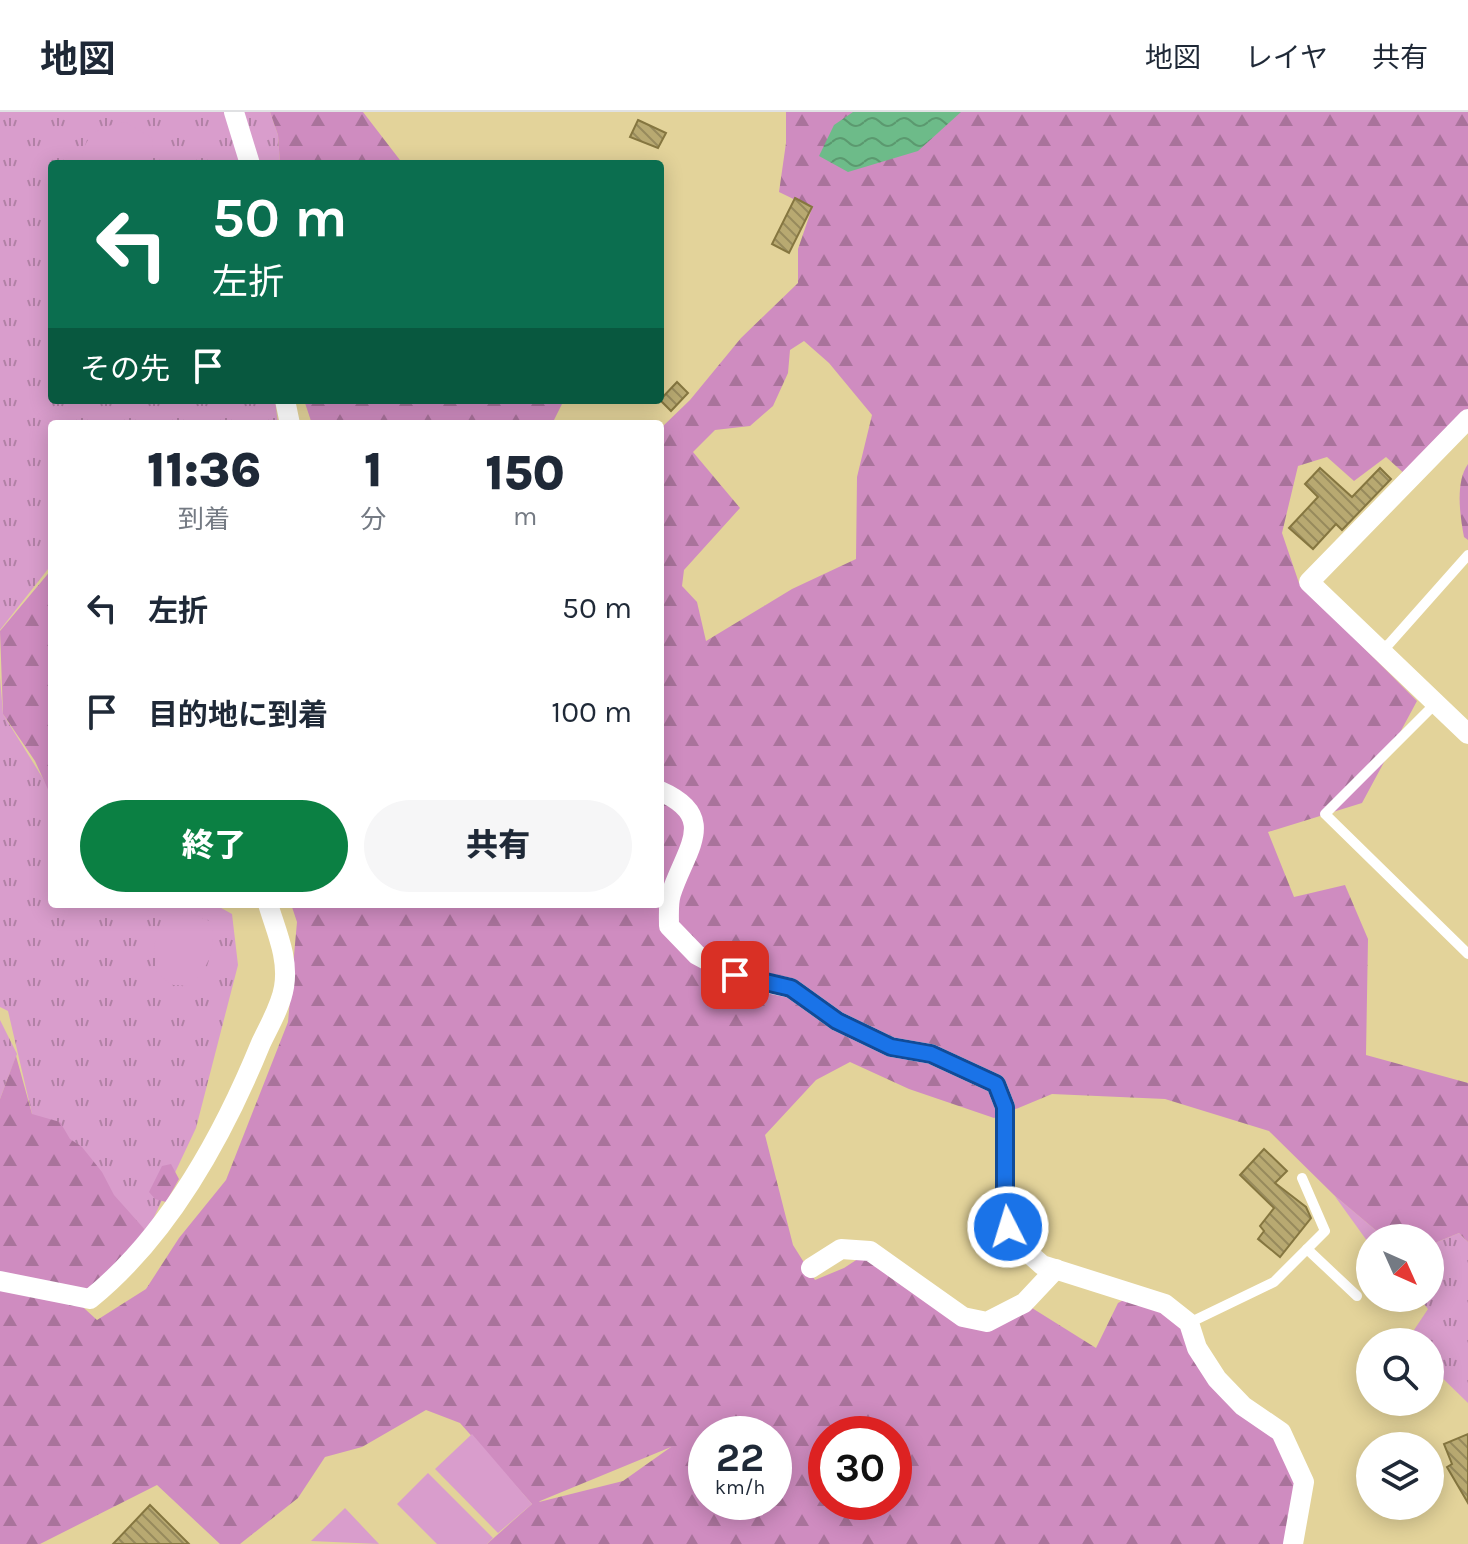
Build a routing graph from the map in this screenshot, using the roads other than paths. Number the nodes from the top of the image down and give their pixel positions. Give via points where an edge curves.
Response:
1 (234, 112) edge
2 (249, 160) edge
3 (1468, 419) edge
4 (1468, 555) edge
5 (1379, 650) junction
6 (1435, 704) junction
7 (1468, 734) edge
8 (664, 793) edge
9 (269, 908) edge
10 (1468, 954) edge
11 (1302, 1178) dead end
12 (1307, 1249) junction
13 (811, 1268) dead end
14 (1056, 1269) junction
15 (0, 1281) edge
16 (1356, 1295) edge
17 (1189, 1323) junction
18 (1293, 1544) edge

1 - 2 street
3 - 5 street via 1309,582
4 - 5 lane
5 - 6 street
6 - 7 street
6 - 10 lane via 1325,814
8 - 14 street via 686,803 693,819 691,852 670,896 669,926 697,955 738,977 791,988 837,1021 891,1047 931,1054 996,1084 1005,1107 1005,1221 1015,1241 1042,1265
9 - 15 street via 285,955 284,988 240,1095 145,1247 90,1299
11 - 12 lane via 1325,1231
12 - 16 lane
12 - 17 lane via 1274,1282
13 - 14 street via 841,1249 870,1251 963,1317 987,1322 1024,1303
14 - 17 street via 1165,1304
17 - 18 street via 1197,1348 1217,1379 1243,1406 1281,1432 1304,1482

